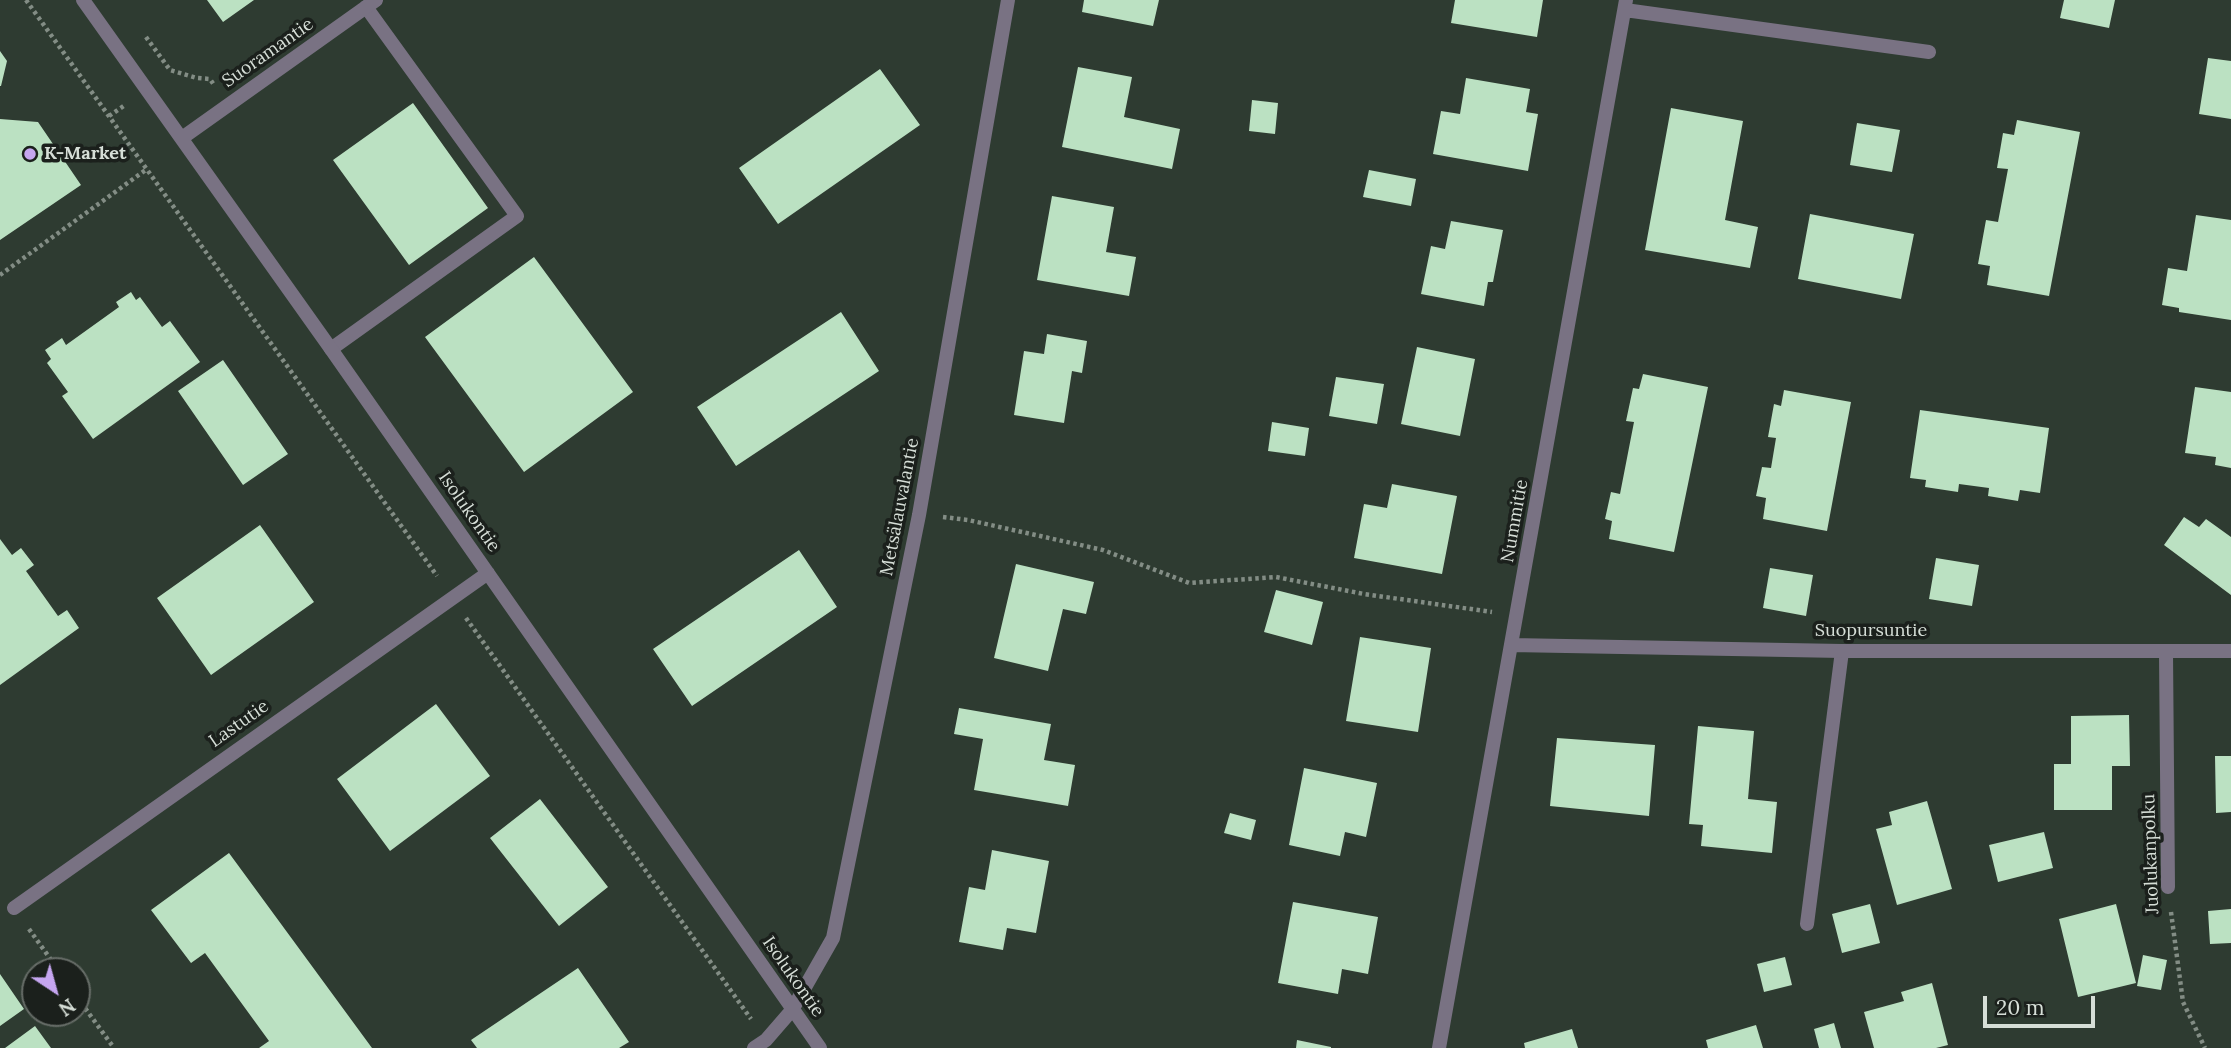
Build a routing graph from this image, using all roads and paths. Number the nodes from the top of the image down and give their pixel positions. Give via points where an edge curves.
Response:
1 (26, 0) edge
2 (83, 0) edge
3 (1008, 0) edge
4 (371, 3) edge
5 (1625, 5) edge
6 (140, 30) dead end
7 (1929, 52) dead end
8 (228, 105) junction
9 (182, 138) junction
10 (147, 169) junction
11 (0, 275) edge
12 (331, 349) junction
13 (919, 514) junction
14 (488, 573) junction
15 (453, 598) junction
16 (1517, 617) junction
17 (1511, 645) junction
18 (1842, 651) junction
19 (2231, 651) edge
20 (2166, 652) junction
21 (2168, 887) joint
22 (13, 908) dead end
23 (1807, 924) dead end
24 (792, 1010) junction
25 (91, 1017) edge
26 (107, 1039) junction
27 (760, 1044) edge
28 (107, 1048) edge
29 (114, 1048) edge
30 (820, 1048) edge
31 (1439, 1048) edge
32 (2205, 1048) edge

1 - 10 path
2 - 9 street, Isolukontie
3 - 13 street, Metsälauvalantie
4 - 8 street, Suoramantie
4 - 12 street via 517,216
5 - 7 street
5 - 16 street, Nummitie
6 - 8 path via 170,70 210,79
8 - 9 street, Suoramantie
9 - 12 street, Isolukontie
10 - 11 path
10 - 15 path
12 - 14 street, Isolukontie
13 - 16 path via 968,520 1103,550 1189,583 1276,577
13 - 24 street, Metsälauvalantie via 833,938
14 - 15 street, Lastutie
14 - 24 street, Isolukontie
15 - 22 street, Lastutie
15 - 27 path
16 - 17 street, Nummitie
17 - 18 street, Suopursuntie
17 - 31 street, Nummitie
18 - 20 street, Suopursuntie
18 - 23 street
19 - 20 street, Suopursuntie
20 - 21 street, Juolukanpolku
21 - 32 path, Juolukanpolku via 2183,1002
24 - 27 street, Metsälauvalantie
24 - 30 street, Isolukontie
25 - 26 path
26 - 28 path
26 - 29 path

